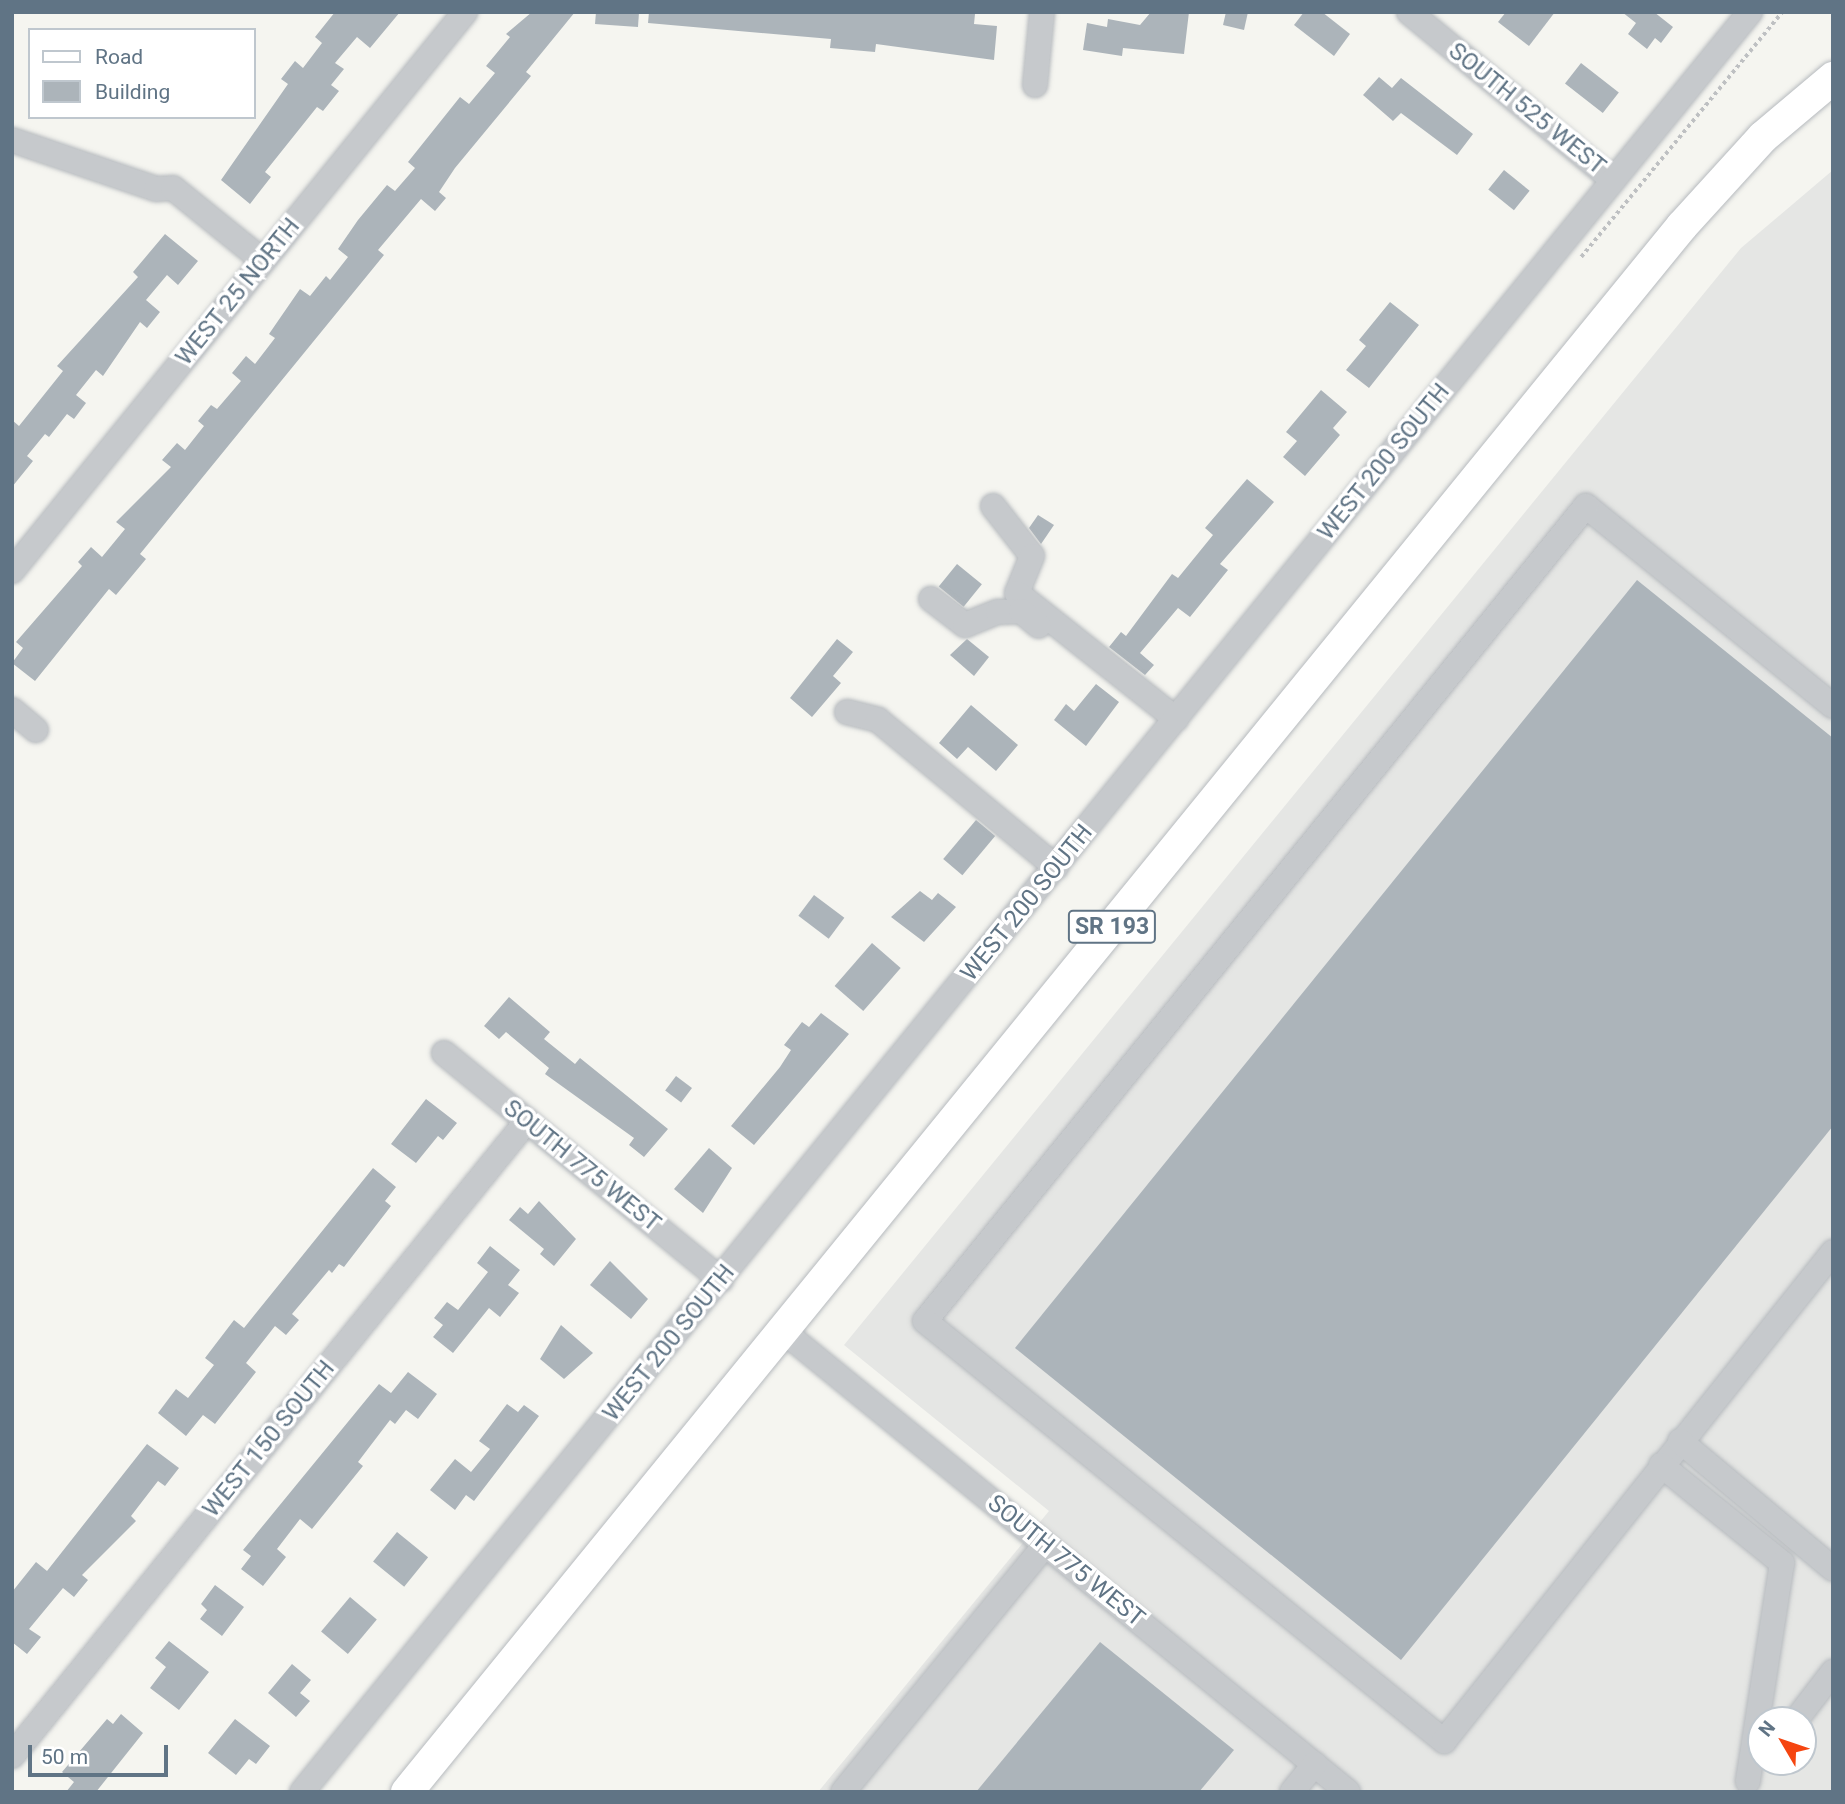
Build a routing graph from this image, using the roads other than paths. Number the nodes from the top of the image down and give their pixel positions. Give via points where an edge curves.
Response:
1 (465, 12) edge
2 (1042, 12) edge
3 (1749, 12) edge
4 (1421, 16) edge
5 (1833, 78) edge
6 (1035, 85) dead end
7 (12, 140) edge
8 (1613, 180) junction
9 (263, 261) junction
10 (993, 506) dead end
11 (12, 571) edge
12 (931, 598) dead end
13 (1833, 706) edge
14 (12, 710) edge
15 (847, 712) dead end
16 (1171, 725) junction
17 (36, 730) dead end
18 (1056, 867) junction
19 (444, 1053) dead end
20 (527, 1121) junction
21 (1833, 1252) edge
22 (721, 1280) junction
23 (783, 1331) junction
24 (1680, 1441) junction
25 (1661, 1465) junction
26 (1045, 1545) junction
27 (1833, 1569) edge
28 (1833, 1672) edge
29 (1807, 1706) edge
30 (12, 1756) edge
31 (1315, 1764) junction
32 (1750, 1778) edge
33 (302, 1792) edge
34 (407, 1792) edge
35 (843, 1792) edge
36 (1292, 1792) edge
37 (1348, 1792) edge

1 - 9 street, WEST 25 NORTH
2 - 6 street
3 - 8 street, WEST 200 SOUTH
4 - 8 street, SOUTH 525 WEST
5 - 23 main road, SR 193 via 1763,137 1682,226
7 - 9 street via 156,188 173,188
8 - 16 street, WEST 200 SOUTH
9 - 11 street, WEST 25 NORTH
10 - 16 street via 1032,556 1017,593
12 - 16 street via 965,625 998,612 1021,611
13 - 25 street via 1586,506 925,1321 1444,1741
14 - 17 street
15 - 18 street via 878,720
16 - 18 street, WEST 200 SOUTH
18 - 22 street, WEST 200 SOUTH
19 - 20 street, SOUTH 775 WEST
20 - 22 street, SOUTH 775 WEST
20 - 30 street, WEST 150 SOUTH
21 - 24 street
22 - 33 street, WEST 200 SOUTH
23 - 26 street, SOUTH 775 WEST
23 - 34 main road, SR 193
24 - 25 street
24 - 27 street
25 - 32 street via 1782,1563
26 - 31 street, SOUTH 775 WEST
26 - 35 street
28 - 29 street
31 - 36 street
31 - 37 street, SOUTH 775 WEST

